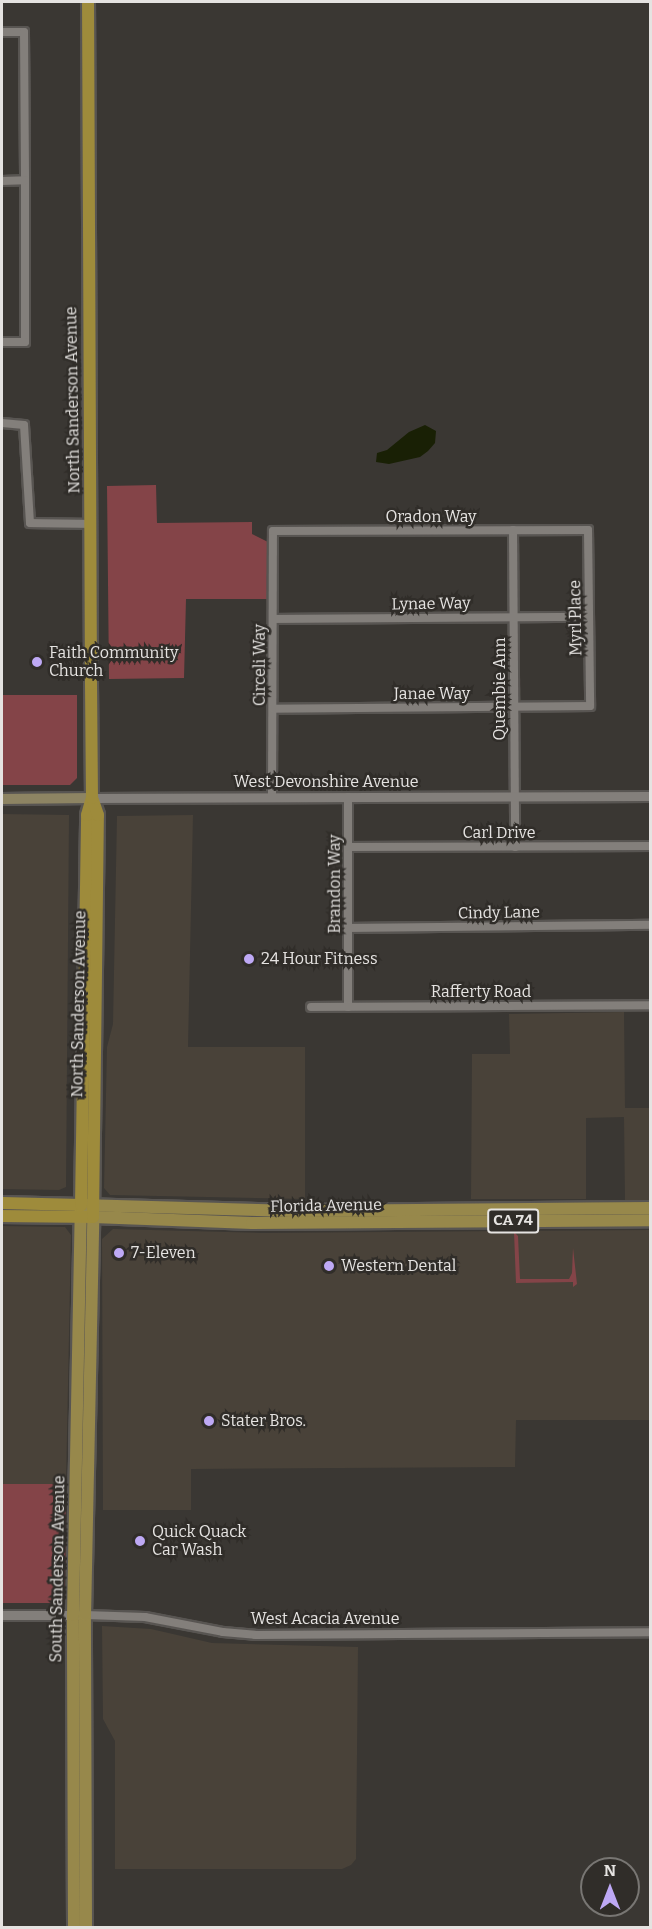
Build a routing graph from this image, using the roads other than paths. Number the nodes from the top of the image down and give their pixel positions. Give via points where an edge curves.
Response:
1 (88, 2) edge
2 (2, 32) edge
3 (25, 180) junction
4 (2, 181) edge
5 (2, 342) edge
6 (2, 423) edge
7 (91, 524) junction
8 (513, 530) junction
9 (588, 530) joint
10 (273, 531) joint
11 (513, 617) junction
12 (589, 617) junction
13 (273, 619) junction
14 (591, 706) joint
15 (513, 707) junction
16 (274, 709) junction
17 (514, 796) junction
18 (651, 796) edge
19 (348, 797) junction
20 (92, 798) junction
21 (272, 798) junction
22 (2, 799) edge
23 (651, 846) edge
24 (348, 847) junction
25 (514, 847) junction
26 (651, 925) edge
27 (348, 928) junction
28 (651, 1005) edge
29 (348, 1006) junction
30 (311, 1007) dead end
31 (82, 1062) junction
32 (95, 1094) junction
33 (95, 1110) junction
34 (2, 1203) edge
35 (87, 1211) junction
36 (650, 1212) edge
37 (2, 1216) edge
38 (79, 1318) junction
39 (89, 1380) junction
40 (78, 1388) junction
41 (88, 1461) junction
42 (76, 1478) junction
43 (87, 1503) junction
44 (2, 1615) edge
45 (79, 1615) junction
46 (651, 1632) edge
47 (74, 1928) edge
48 (86, 1928) edge

1 - 7 highway, North Sanderson Avenue
2 - 3 street via 24,32
3 - 4 street
3 - 5 street via 25,342
6 - 7 street via 24,425 30,524
7 - 20 highway, North Sanderson Avenue
8 - 9 street, Oradon Way
8 - 10 street, Oradon Way
8 - 11 street, Quembie Ann
9 - 12 street, Myrl Place
10 - 13 street, Circeli Way
11 - 12 street, Lynae Way
11 - 13 street, Lynae Way
11 - 15 street, Quembie Ann
12 - 14 street, Myrl Place
13 - 16 street, Circeli Way
14 - 15 street, Janae Way
15 - 16 street, Janae Way
15 - 17 street, Quembie Ann
16 - 21 street, Circeli Way
17 - 18 street, West Devonshire Avenue
17 - 19 street, West Devonshire Avenue
17 - 25 street, Quembie Ann
19 - 21 street, West Devonshire Avenue
19 - 24 street, Brandon Way
20 - 21 street, West Devonshire Avenue
20 - 22 main road, West Devonshire Avenue
20 - 31 highway, North Sanderson Avenue via 87,815
20 - 32 highway, North Sanderson Avenue via 98,815
23 - 25 street, Carl Drive
24 - 25 street, Carl Drive
24 - 27 street, Brandon Way
26 - 27 street, Cindy Lane
27 - 29 street, Brandon Way
28 - 29 street, Rafferty Road
29 - 30 street, Rafferty Road
31 - 32 highway via 89,1062
31 - 33 highway via 88,1107
31 - 35 highway, North Sanderson Avenue
32 - 33 highway, North Sanderson Avenue
33 - 35 highway, North Sanderson Avenue
34 - 35 highway, Florida Avenue
35 - 36 main road, Florida Avenue
35 - 36 main road, Florida Avenue / CA 74 via 252,1223 593,1221
35 - 37 highway, Florida Avenue / CA 74
35 - 38 main road, South Sanderson Avenue
35 - 39 main road, South Sanderson Avenue
38 - 39 main road via 84,1376
38 - 40 main road, South Sanderson Avenue
39 - 41 main road, South Sanderson Avenue
40 - 41 main road via 83,1391 83,1441
40 - 42 main road, South Sanderson Avenue
41 - 43 main road, South Sanderson Avenue
42 - 43 main road via 81,1498
42 - 45 main road, South Sanderson Avenue
43 - 45 main road, South Sanderson Avenue
44 - 45 street, West Acacia Avenue
45 - 46 street, West Acacia Avenue via 145,1617 255,1635
45 - 47 main road, South Sanderson Avenue
45 - 48 main road, South Sanderson Avenue

